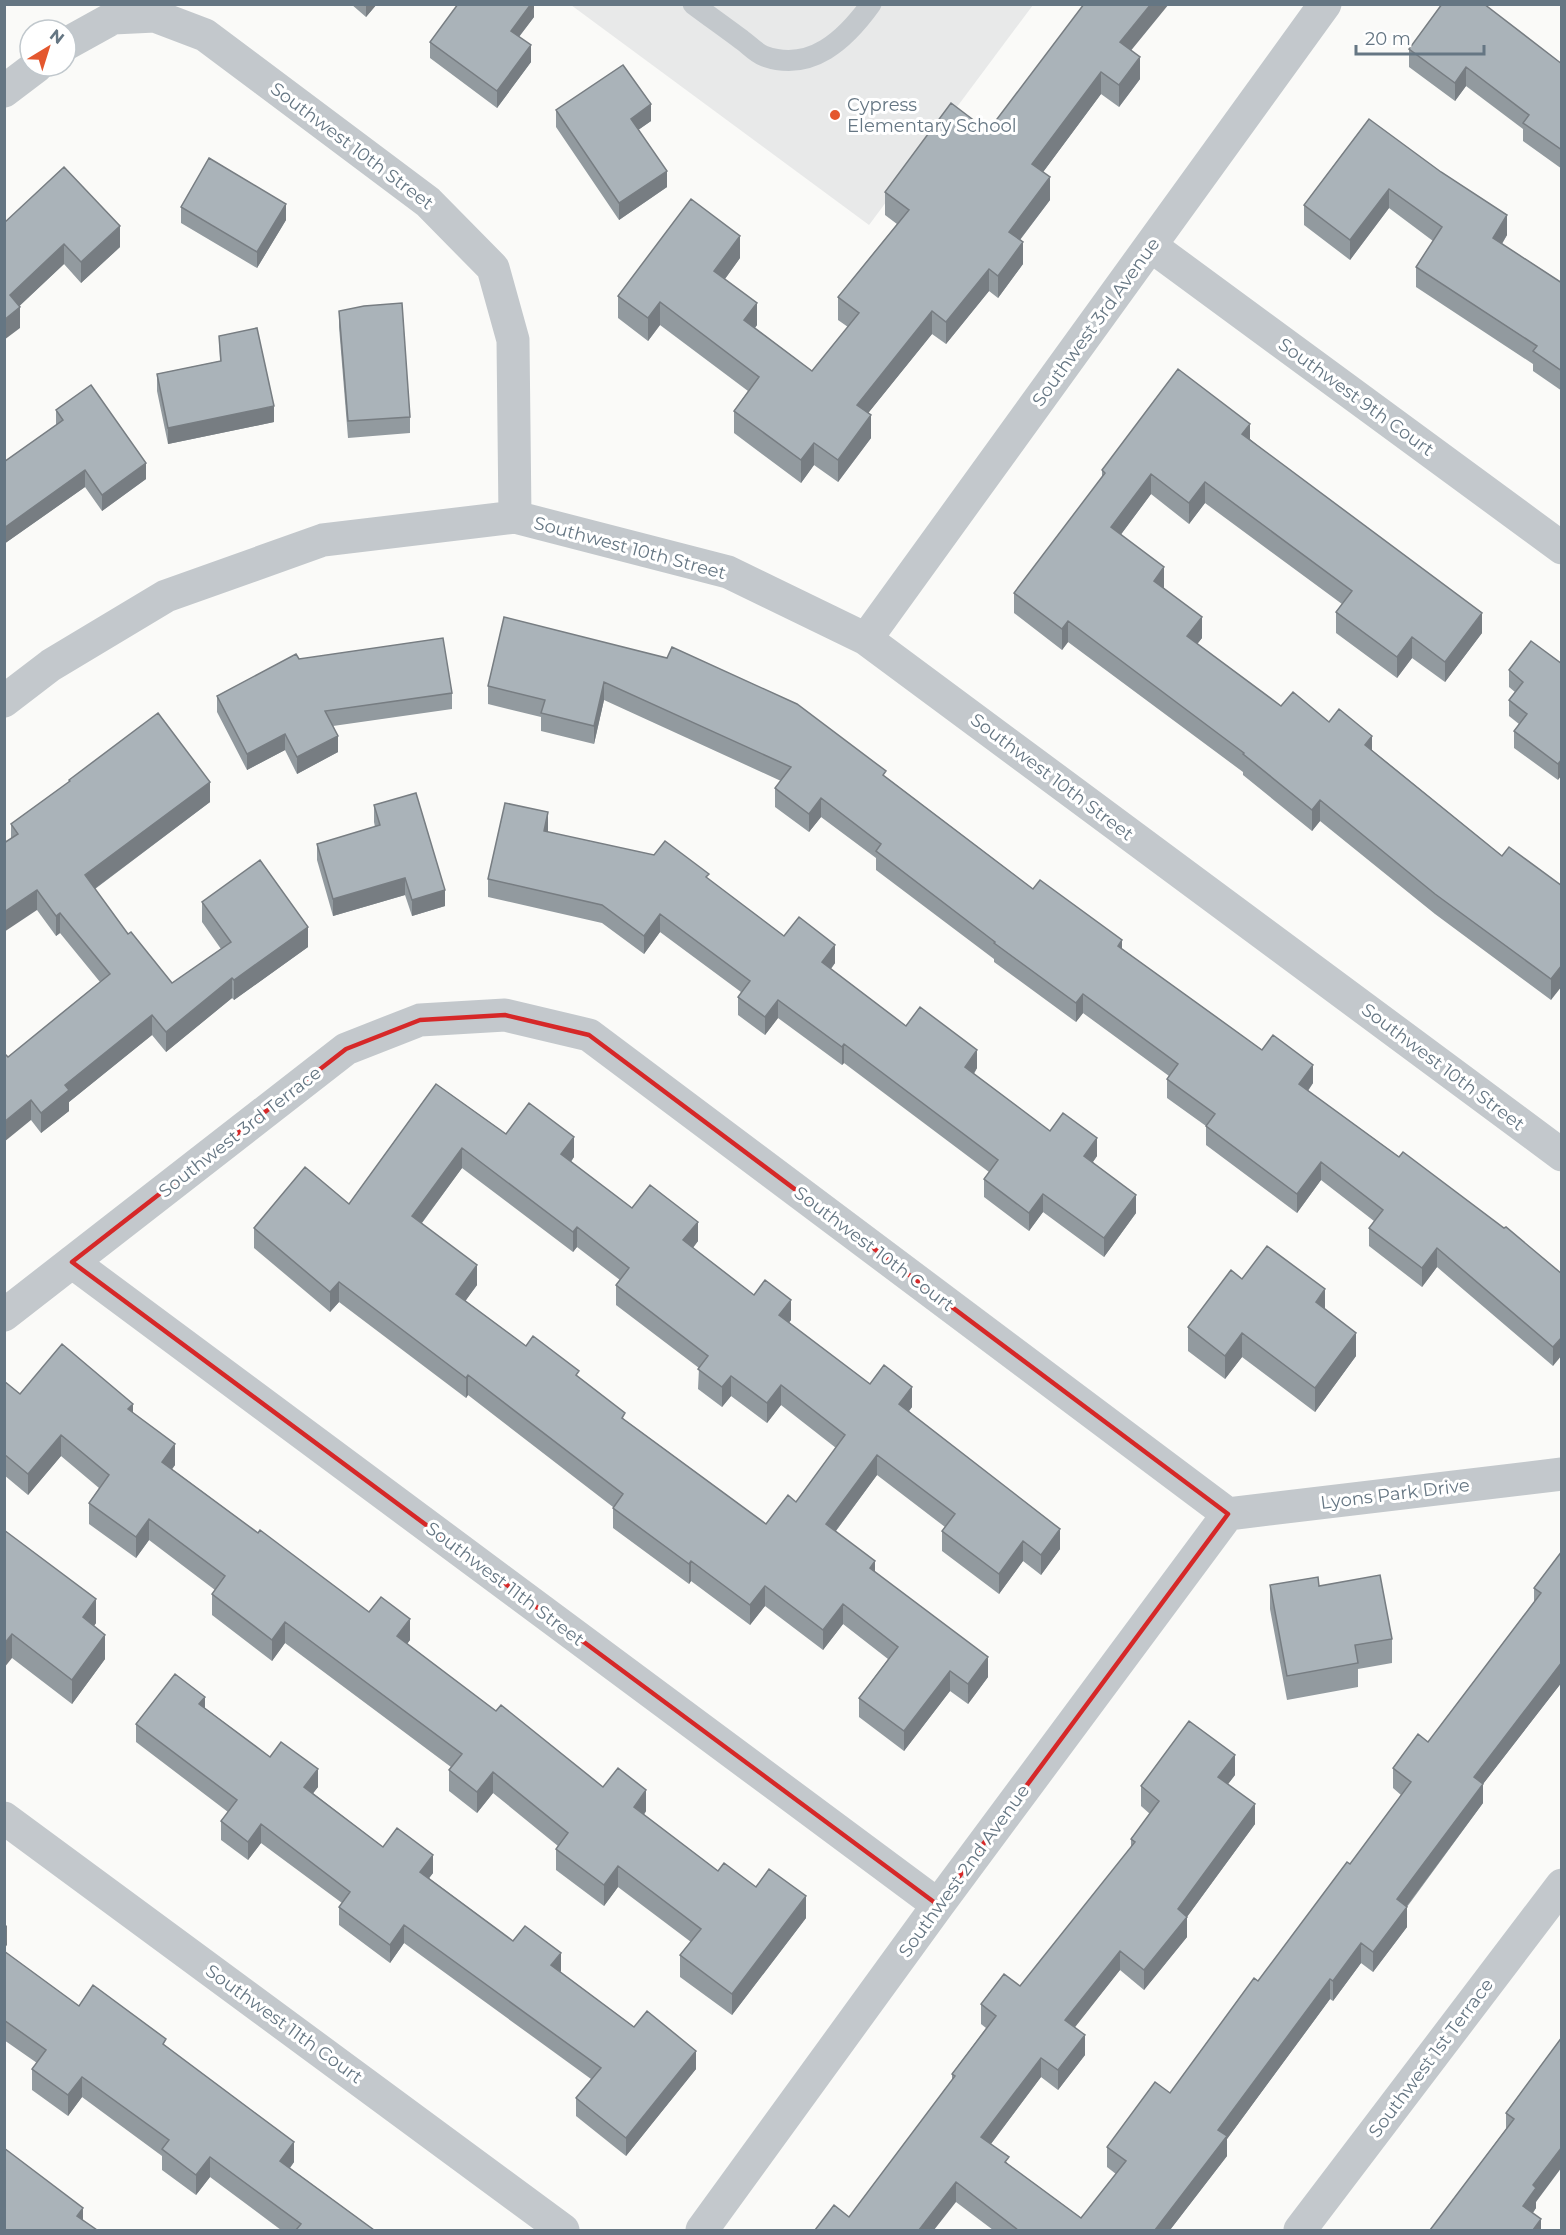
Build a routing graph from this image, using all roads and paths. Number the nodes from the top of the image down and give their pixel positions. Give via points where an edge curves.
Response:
1 (693, 4) edge
2 (872, 4) edge
3 (1325, 4) edge
4 (78, 37) edge
5 (21, 78) edge
6 (4, 91) edge
7 (1151, 246) junction
8 (515, 517) junction
9 (1562, 548) edge
10 (866, 639) junction
11 (4, 701) edge
12 (505, 1016) joint
13 (1562, 1155) edge
14 (72, 1262) junction
15 (4, 1315) edge
16 (1562, 1474) edge
17 (1228, 1514) junction
18 (4, 1818) edge
19 (1562, 1885) edge
20 (938, 1905) junction
21 (563, 2230) edge
22 (702, 2230) edge
23 (1300, 2230) edge

1 - 2 lane via 762,55 781,60 824,53 850,32
3 - 7 street, Southwest 3rd Avenue
4 - 8 street, Southwest 10th Street via 113,18 155,16 205,35 428,202 493,268 513,340
5 - 6 street
7 - 9 street, Southwest 9th Court
7 - 10 street, Southwest 3rd Avenue
8 - 10 street, Southwest 10th Street via 728,572
8 - 11 street via 323,540 166,596 51,665
10 - 13 street, Southwest 10th Street
12 - 14 street, Southwest 3rd Terrace via 420,1020 346,1050
12 - 17 street, Southwest 10th Court via 589,1035
14 - 15 street, Southwest 3rd Terrace
14 - 20 street, Southwest 11th Street
16 - 17 street, Lyons Park Drive
17 - 20 street, Southwest 2nd Avenue
18 - 21 street, Southwest 11th Court
19 - 23 street, Southwest 1st Terrace
20 - 22 street, Southwest 2nd Avenue

